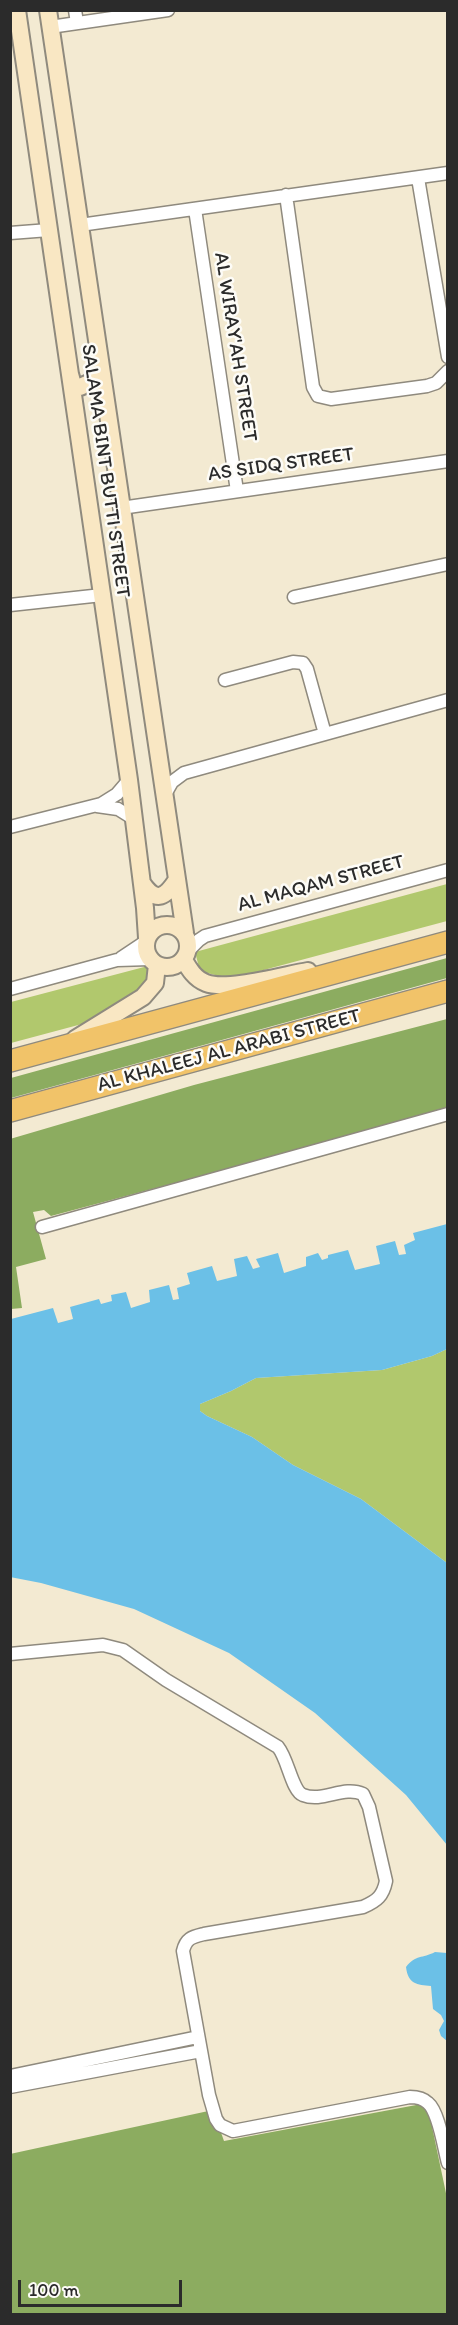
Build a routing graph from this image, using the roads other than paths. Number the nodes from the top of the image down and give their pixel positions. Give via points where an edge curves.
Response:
1 (17, 10) edge
2 (168, 10) edge
3 (76, 17) edge
4 (49, 19) edge
5 (447, 173) edge
6 (418, 178) junction
7 (286, 195) junction
8 (195, 208) junction
9 (80, 225) junction
10 (49, 230) junction
11 (10, 233) edge
12 (447, 357) edge
13 (101, 370) junction
14 (447, 371) edge
15 (69, 373) junction
16 (447, 461) edge
17 (237, 491) junction
18 (121, 508) junction
19 (447, 564) edge
20 (102, 595) junction
21 (294, 597) dead end
22 (10, 605) edge
23 (225, 680) dead end
24 (447, 700) edge
25 (325, 734) junction
26 (159, 762) junction
27 (184, 773) junction
28 (129, 780) junction
29 (164, 795) junction
30 (93, 806) junction
31 (134, 819) junction
32 (10, 827) edge
33 (447, 870) edge
34 (176, 881) junction
35 (142, 883) junction
36 (146, 940) junction
37 (447, 942) edge
38 (185, 945) junction
39 (117, 960) junction
40 (153, 962) junction
41 (339, 972) junction
42 (10, 989) edge
43 (447, 991) edge
44 (63, 1046) junction
45 (10, 1061) edge
46 (10, 1111) edge
47 (447, 1114) edge
48 (42, 1227) dead end
49 (10, 1654) edge
50 (198, 2037) junction
51 (201, 2051) junction
52 (10, 2076) edge
53 (10, 2087) edge
54 (447, 2163) edge

1 - 10 main road, SALAMA BINT BUTTI STREET
2 - 3 street
3 - 4 street
4 - 9 main road, SALAMA BINT BUTTI STREET
5 - 6 street
6 - 7 street
6 - 12 street
7 - 8 street
7 - 14 street via 313,387 318,396 331,399 427,386
8 - 9 street
8 - 17 street, AL WIRAY'AH STREET
9 - 13 main road, SALAMA BINT BUTTI STREET
10 - 11 street
10 - 15 main road, SALAMA BINT BUTTI STREET
13 - 15 main road via 80,387 73,385
13 - 18 main road, SALAMA BINT BUTTI STREET
15 - 20 main road, SALAMA BINT BUTTI STREET
16 - 17 street, AS SIDQ STREET
17 - 18 street, AS SIDQ STREET
18 - 26 main road, SALAMA BINT BUTTI STREET
19 - 21 street
20 - 22 street
20 - 28 main road, SALAMA BINT BUTTI STREET
23 - 25 street via 293,662 303,663
24 - 25 street
25 - 27 street
26 - 27 street
26 - 29 main road, SALAMA BINT BUTTI STREET
27 - 29 street
28 - 30 street via 109,800
28 - 31 main road, SALAMA BINT BUTTI STREET
29 - 34 main road, SALAMA BINT BUTTI STREET
30 - 31 street via 112,807
30 - 32 street
31 - 35 main road, SALAMA BINT BUTTI STREET
33 - 38 street, AL MAQAM STREET via 205,936
34 - 35 main road via 165,895 157,896 150,894
34 - 38 main road, SALAMA BINT BUTTI STREET
35 - 36 main road, SALAMA BINT BUTTI STREET
36 - 38 main road via 153,928 164,924 176,926
36 - 39 street
36 - 40 main road via 146,951
37 - 41 highway
38 - 40 main road via 176,965 166,968
38 - 41 main road via 198,979 212,984 236,984 321,969
39 - 40 street
39 - 42 street
40 - 44 main road via 154,983 142,997
41 - 44 highway
43 - 46 highway, AL KHALEEJ AL ARABI STREET
44 - 45 highway
47 - 48 street
49 - 50 street via 103,1645 123,1650 278,1747 300,1794 312,1798 348,1791 363,1794 386,1881 380,1898 363,1907 189,1938 183,1951
50 - 51 street
50 - 52 street
51 - 53 street
51 - 54 street via 216,2120 229,2131 418,2097 428,2102 435,2113

